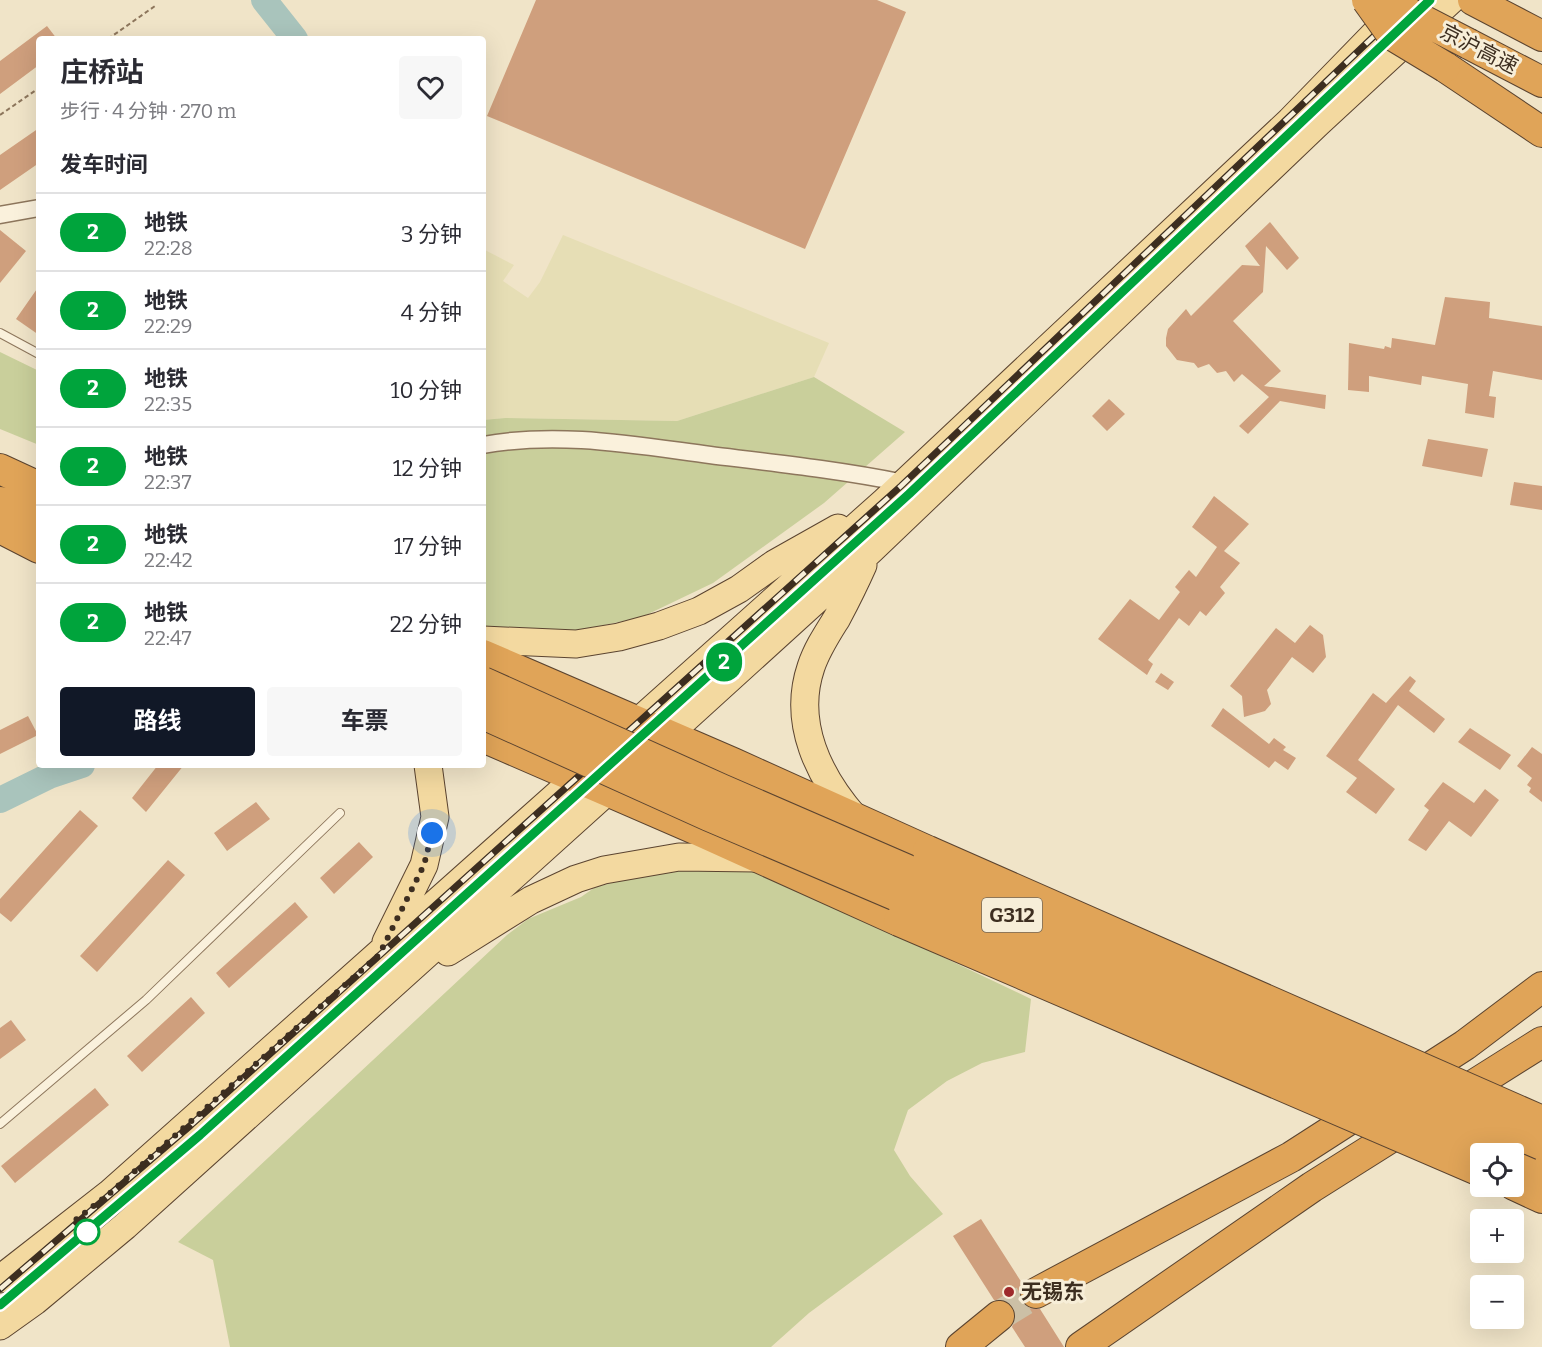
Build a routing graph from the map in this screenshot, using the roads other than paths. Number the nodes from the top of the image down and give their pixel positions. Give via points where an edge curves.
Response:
1 (1367, 0) edge
2 (1384, 0) edge
3 (1409, 0) edge
4 (1451, 0) edge
5 (1473, 0) edge
6 (1542, 36) edge
7 (1542, 82) edge
8 (1542, 132) edge
9 (36, 209) edge
10 (0, 215) edge
11 (0, 333) edge
12 (36, 352) edge
13 (486, 446) edge
14 (0, 459) edge
15 (36, 467) edge
16 (0, 469) edge
17 (904, 483) junction
18 (36, 486) edge
19 (0, 502) edge
20 (884, 502) junction
21 (36, 518) edge
22 (0, 528) edge
23 (36, 546) edge
24 (871, 550) junction
25 (486, 640) edge
26 (486, 656) edge
27 (486, 683) edge
28 (486, 715) edge
29 (637, 722) junction
30 (667, 735) junction
31 (486, 738) edge
32 (428, 768) edge
33 (576, 778) junction
34 (608, 791) junction
35 (340, 813) dead end
36 (855, 818) junction
37 (760, 858) junction
38 (379, 955) junction
39 (395, 983) junction
40 (1542, 987) edge
41 (1542, 1042) edge
42 (0, 1124) edge
43 (1541, 1126) edge
44 (1477, 1143) edge
45 (1524, 1163) edge
46 (1470, 1167) edge
47 (1542, 1172) edge
48 (1524, 1190) edge
49 (1542, 1198) edge
50 (0, 1279) edge
51 (1036, 1293) tunnel mouth
52 (999, 1316) tunnel mouth
53 (0, 1326) edge
54 (961, 1347) edge
55 (1081, 1347) edge

1 - 8 highway, bridge via 1392,35
2 - 7 highway, 京沪高速, bridge
3 - 17 main road via 1290,121
4 - 24 main road
5 - 6 highway, 京沪高速
9 - 10 street
11 - 12 lane
13 - 17 street via 549,438 603,441 858,473
14 - 15 highway
16 - 18 highway
17 - 20 main road
19 - 21 highway
20 - 25 main road via 774,564 739,589 669,623 576,644
20 - 29 main road
22 - 23 highway
24 - 30 main road
24 - 36 main road via 810,668 806,699 813,753 838,798
26 - 29 highway
27 - 43 highway, G312, bridge via 721,789
28 - 44 highway, G312, bridge via 709,816
29 - 30 highway
29 - 33 main road
30 - 34 main road
30 - 36 highway
31 - 33 highway
32 - 38 main road via 435,816 424,865
33 - 34 highway
33 - 38 main road
34 - 37 highway
34 - 39 main road
35 - 42 lane via 146,1000
36 - 43 highway, bridge
37 - 39 main road via 680,857 576,879 531,900
37 - 46 highway, bridge
38 - 50 main road via 109,1194
39 - 53 main road via 125,1226
40 - 51 highway via 1465,1045 1291,1157
41 - 55 highway via 1312,1187
45 - 47 highway
48 - 49 highway
52 - 54 highway

